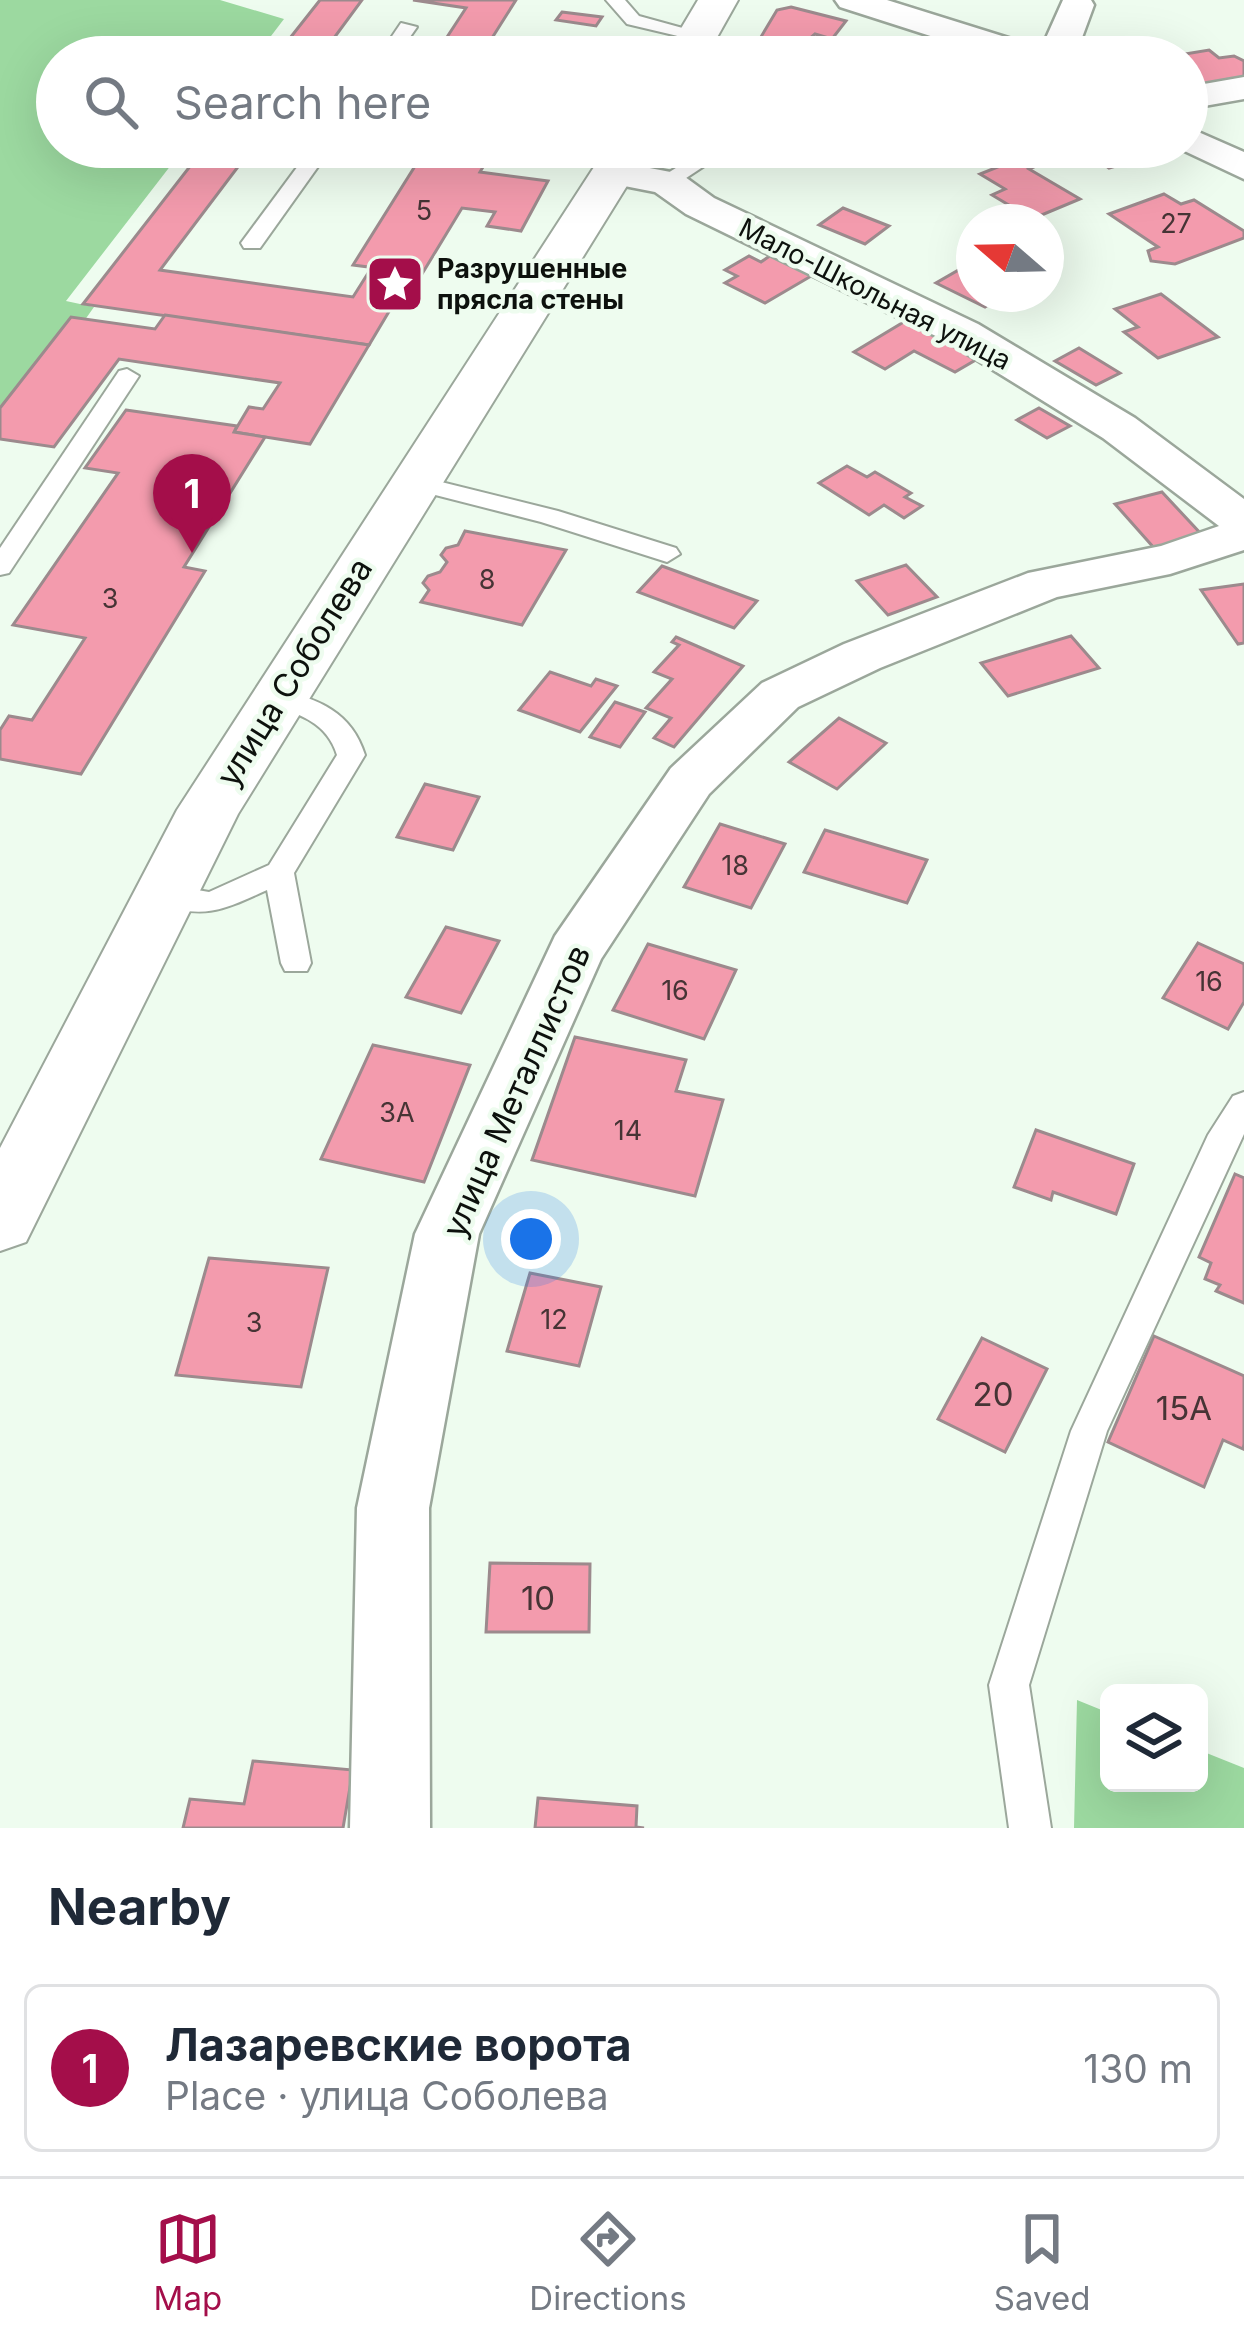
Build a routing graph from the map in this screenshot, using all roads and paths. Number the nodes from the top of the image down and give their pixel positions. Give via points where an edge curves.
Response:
1 (615, 0) edge
2 (852, 0) edge
3 (1072, 2) edge
4 (408, 27) dead end
5 (700, 31) edge
6 (402, 36) edge
7 (966, 36) edge
8 (1064, 36) edge
9 (1244, 88) edge
10 (1208, 94) edge
11 (1208, 149) edge
12 (1244, 167) edge
13 (307, 168) edge
14 (616, 168) edge
15 (638, 168) edge
16 (689, 168) edge
17 (667, 182) junction
18 (252, 243) dead end
19 (127, 376) dead end
20 (413, 482) junction
21 (1244, 522) edge
22 (1244, 534) edge
23 (668, 554) dead end
24 (0, 567) edge
25 (278, 698) junction
26 (279, 873) junction
27 (162, 895) junction
28 (296, 963) dead end
29 (1244, 1105) edge
30 (0, 1220) edge
31 (390, 1828) edge
32 (1030, 1828) edge

1 - 5 lane via 633,20
2 - 7 street
3 - 8 street
4 - 6 lane
9 - 10 street
11 - 12 street
13 - 18 lane
14 - 20 main road, улица Соболева
15 - 17 street, Мало-Школьная улица
16 - 17 lane
17 - 21 street, Мало-Школьная улица via 700,206 962,333 1119,428
19 - 24 lane
20 - 23 lane
20 - 25 main road, улица Соболева
22 - 31 street, улица Металлистов via 1170,559 1046,584 780,695 690,781 575,951 447,1234 393,1508
25 - 26 lane via 323,711 348,739 351,755
25 - 27 main road, улица Соболева
26 - 27 lane via 211,903
26 - 28 lane
27 - 30 main road, улица Соболева
29 - 32 lane via 1089,1431 1010,1685

